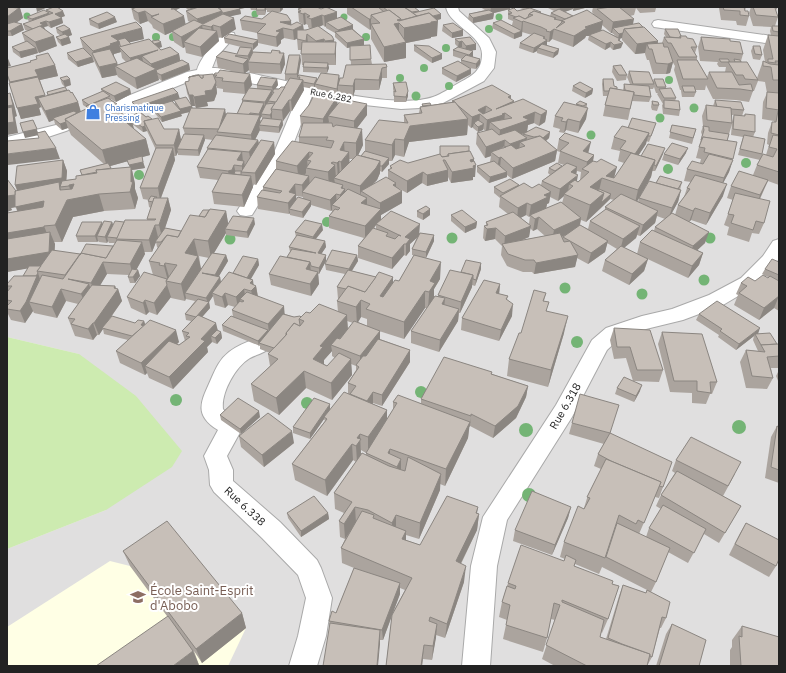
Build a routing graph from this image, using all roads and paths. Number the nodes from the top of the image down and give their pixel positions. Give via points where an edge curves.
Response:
1 (452, 7) edge
2 (658, 24) dead end
3 (229, 36) edge
4 (779, 41) edge
5 (204, 72) junction
6 (307, 90) junction
7 (7, 142) edge
8 (246, 211) dead end
9 (779, 244) edge
10 (263, 344) edge
11 (303, 666) edge
12 (476, 666) edge

1 - 6 street, Rue 6.282 via 453,12 484,41 489,52 487,68 479,78 438,100 401,106
2 - 4 street
3 - 5 street via 208,59
5 - 6 street, Rue 6.282 via 257,78
5 - 7 street, Rue 6.282 via 43,134
6 - 8 street via 281,155
9 - 12 street, Rue 6.318 via 769,260 748,282 736,290 676,314 613,333 599,345 564,411 495,517 484,566
10 - 11 street, Rue 6.338 via 233,359 214,392 212,413 219,421 232,427 214,456 221,470 222,485 308,568 319,598

